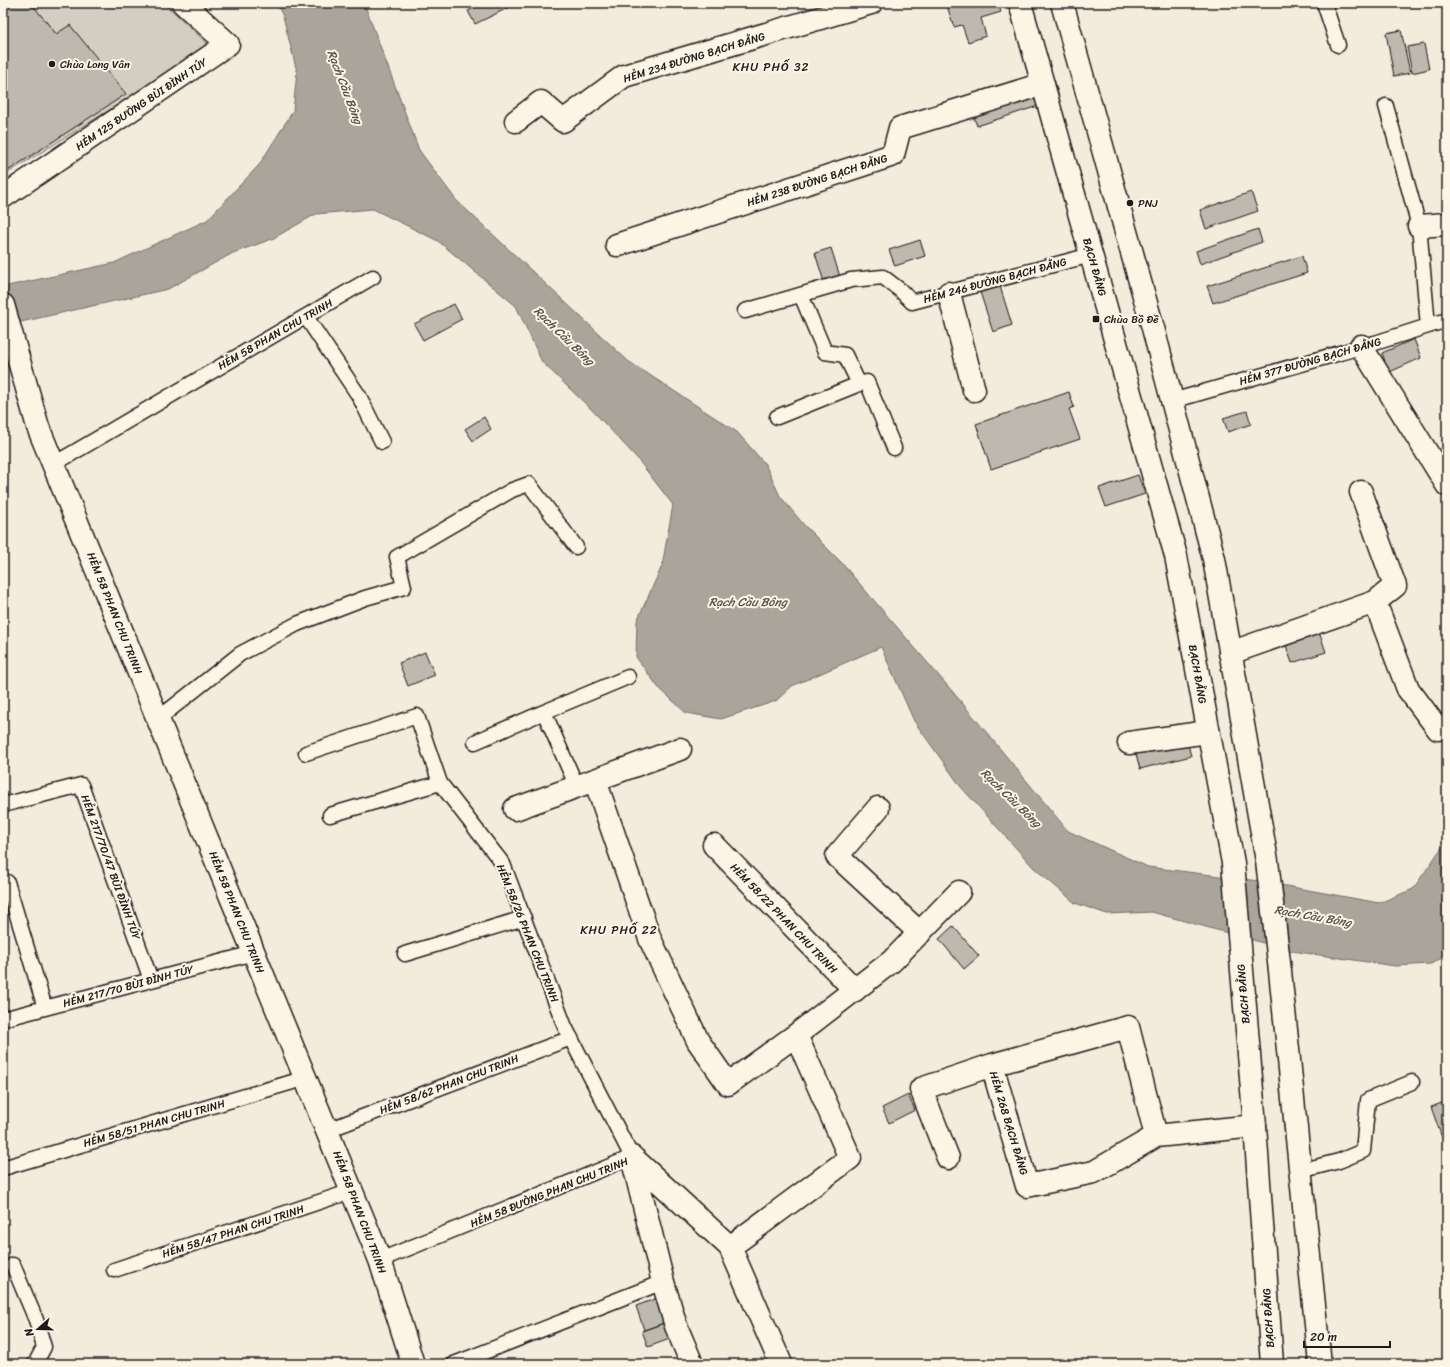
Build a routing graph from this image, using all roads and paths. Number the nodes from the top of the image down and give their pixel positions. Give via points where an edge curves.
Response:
1 (183, 3) edge
2 (871, 3) edge
3 (1020, 3) edge
4 (1062, 3) edge
5 (1324, 3) edge
6 (1338, 45) dead end
7 (1043, 84) junction
8 (1386, 106) dead end
9 (516, 121) dead end
10 (3, 197) edge
11 (1447, 224) edge
12 (1418, 226) junction
13 (617, 245) dead end
14 (1091, 255) junction
15 (372, 277) dead end
16 (949, 293) junction
17 (801, 295) junction
18 (3, 305) edge
19 (745, 311) dead end
20 (306, 317) junction
21 (1447, 320) edge
22 (1428, 326) junction
23 (1361, 346) junction
24 (859, 384) junction
25 (974, 390) dead end
26 (1172, 401) junction
27 (778, 417) dead end
28 (382, 442) dead end
29 (894, 448) dead end
30 (54, 464) junction
31 (1445, 479) edge
32 (1361, 492) dead end
33 (576, 548) dead end
34 (1375, 602) junction
35 (1230, 652) junction
36 (628, 677) dead end
37 (544, 712) junction
38 (158, 719) junction
39 (1438, 729) dead end
40 (1208, 732) junction
41 (475, 742) dead end
42 (1129, 743) dead end
43 (680, 749) dead end
44 (306, 753) dead end
45 (440, 783) junction
46 (586, 784) junction
47 (3, 805) edge
48 (878, 808) dead end
49 (515, 810) dead end
50 (330, 815) dead end
51 (714, 846) dead end
52 (7, 882) dead end
53 (959, 892) dead end
54 (524, 918) junction
55 (920, 933) junction
56 (254, 953) junction
57 (405, 954) dead end
58 (151, 980) junction
59 (855, 990) junction
60 (45, 1008) junction
61 (3, 1019) edge
62 (796, 1035) junction
63 (571, 1038) junction
64 (992, 1065) junction
65 (306, 1078) junction
66 (1412, 1082) dead end
67 (1255, 1126) junction
68 (328, 1130) junction
69 (1156, 1136) junction
70 (632, 1157) junction
71 (948, 1158) dead end
72 (3, 1168) edge
73 (1300, 1171) junction
74 (352, 1191) junction
75 (730, 1247) junction
76 (380, 1260) junction
77 (13, 1265) dead end
78 (114, 1270) dead end
79 (663, 1282) junction
80 (35, 1364) edge
81 (413, 1364) edge
82 (454, 1364) edge
83 (692, 1364) edge
84 (781, 1364) edge
85 (1272, 1364) edge
86 (1320, 1364) edge

1 - 10 street, HẺM 125 ĐƯỜNG BÙI ĐÌNH TÚY via 228,44
2 - 9 street, HẺM 234 ĐƯỜNG BẠCH ĐẰNG via 624,76 563,121 541,102
3 - 7 street, BẠCH ĐẰNG
4 - 26 street
5 - 6 lane
7 - 13 street, HẺM 238 ĐƯỜNG BẠCH ĐẰNG via 900,128 893,155
7 - 14 street, BẠCH ĐẰNG
8 - 12 lane
11 - 12 street
12 - 22 lane
14 - 16 lane, HẺM 246 ĐƯỜNG BẠCH ĐẰNG
14 - 40 street, BẠCH ĐẰNG via 1176,556
15 - 20 lane, HẺM 58 PHAN CHU TRINH
16 - 17 lane, HẺM 246 ĐƯỜNG BẠCH ĐẰNG via 912,302 883,277 851,280
16 - 25 street
17 - 19 lane, HẺM 246 ĐƯỜNG BẠCH ĐẰNG
17 - 24 lane via 825,352 845,355
18 - 30 street, HẺM 58 PHAN CHU TRINH via 38,427
20 - 28 lane via 359,396
20 - 30 lane, HẺM 58 PHAN CHU TRINH
21 - 22 lane, HẺM 377 ĐƯỜNG BẠCH ĐẰNG
22 - 23 lane, HẺM 377 ĐƯỜNG BẠCH ĐẰNG
23 - 26 lane, HẺM 377 ĐƯỜNG BẠCH ĐẰNG
23 - 31 street
24 - 27 lane
24 - 29 lane via 867,382
26 - 35 street via 1214,559
30 - 38 street, HẺM 58 PHAN CHU TRINH
32 - 34 street via 1395,586
33 - 38 lane via 529,484 512,490 397,557 404,586 297,624 240,654
34 - 35 street
34 - 39 street via 1408,689
35 - 73 street via 1267,861
36 - 37 lane
37 - 41 lane
37 - 46 lane
38 - 56 street, HẺM 58 PHAN CHU TRINH
40 - 42 street
40 - 67 street, BẠCH ĐẰNG via 1233,863
43 - 46 street
44 - 45 lane, HẺM 58/26 PHAN CHU TRINH via 417,716
45 - 50 lane
45 - 54 lane, HẺM 58/26 PHAN CHU TRINH via 503,864
46 - 49 street
46 - 62 street via 650,939 698,1041 728,1084
47 - 58 lane, HẺM 217/70/47 BÙI ĐÌNH TÚY via 81,785
48 - 55 street via 837,856
51 - 59 street, HẺM 58/22 PHAN CHU TRINH
52 - 60 lane
53 - 55 street
54 - 57 lane
54 - 63 lane, HẺM 58/26 PHAN CHU TRINH
55 - 59 street via 892,961
56 - 58 lane, HẺM 217/70 BÙI ĐÌNH TÚY
56 - 65 street, HẺM 58 PHAN CHU TRINH
58 - 60 lane, HẺM 217/70 BÙI ĐÌNH TÚY
59 - 62 street
60 - 61 lane, HẺM 217/70 BÙI ĐÌNH TÚY
62 - 75 street via 850,1158
63 - 68 lane, HẺM 58/62 PHAN CHU TRINH
63 - 70 lane, HẺM 58/26 PHAN CHU TRINH
64 - 69 street, HẺM 268 BẠCH ĐẰNG via 1128,1027
64 - 69 street, HẺM 268 BẠCH ĐẰNG via 1027,1186 1094,1172
64 - 71 street, HẺM 268 BẠCH ĐẰNG via 921,1089
65 - 68 street, HẺM 58 PHAN CHU TRINH
65 - 72 lane, HẺM 58/51 PHAN CHU TRINH
66 - 73 lane via 1368,1100 1363,1151 1339,1161
67 - 69 street, HẺM 268 BẠCH ĐẰNG
67 - 85 street, BẠCH ĐẰNG
68 - 74 street, HẺM 58 PHAN CHU TRINH
70 - 75 street, HẺM 58 ĐƯỜNG PHAN CHU TRINH
70 - 76 lane, HẺM 58 ĐƯỜNG PHAN CHU TRINH
70 - 79 street
73 - 86 street
74 - 76 street, HẺM 58 PHAN CHU TRINH
74 - 78 lane, HẺM 58/47 PHAN CHU TRINH
75 - 84 street, HẺM 58 ĐƯỜNG PHAN CHU TRINH
76 - 81 street, HẺM 58 PHAN CHU TRINH
77 - 80 lane via 36,1320 44,1347
79 - 82 lane
79 - 83 street via 676,1326

